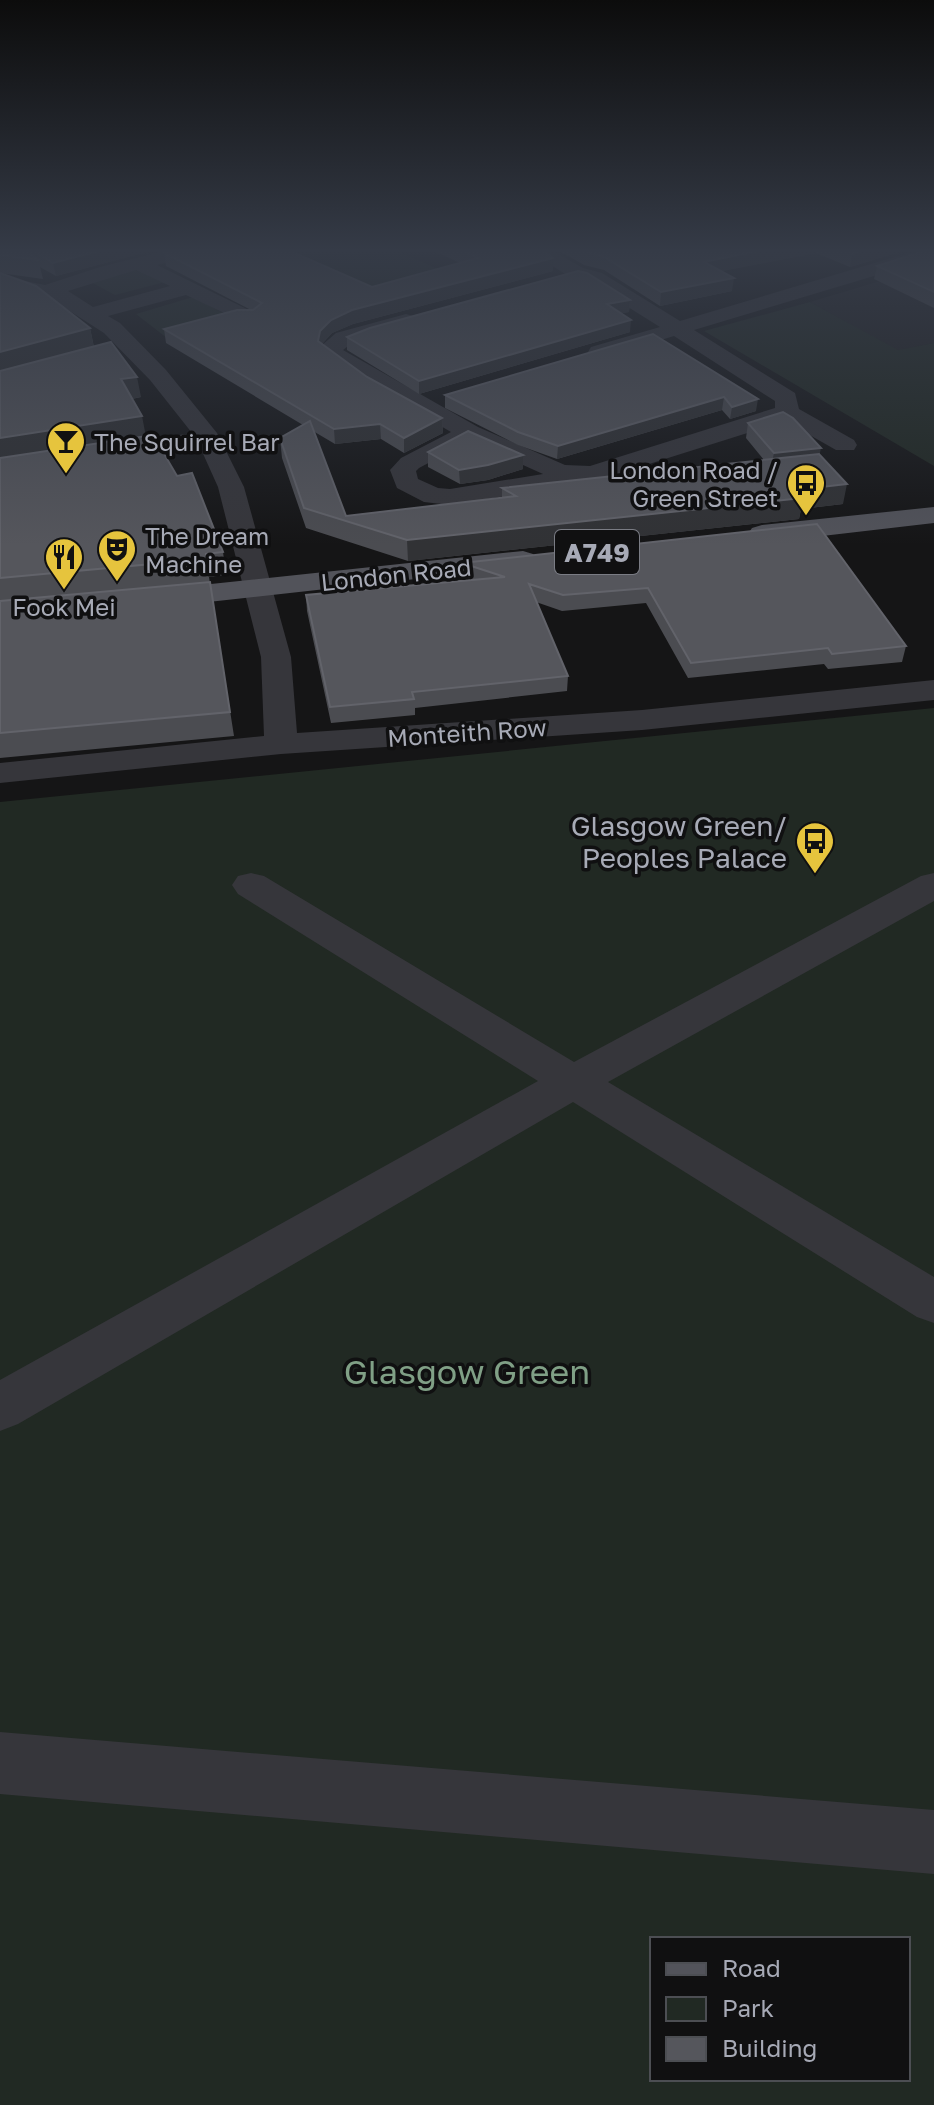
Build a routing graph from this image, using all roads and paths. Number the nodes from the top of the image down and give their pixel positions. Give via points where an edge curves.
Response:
1 (132, 348) joint
2 (332, 348) edge
3 (610, 348) edge
4 (710, 348) edge
5 (104, 356) edge
6 (577, 358) edge
7 (447, 397) edge
8 (418, 405) junction
9 (787, 412) junction
10 (469, 432) junction
11 (208, 438) junction
12 (699, 441) junction
13 (845, 445) dead end
14 (736, 456) dead end
15 (617, 467) junction
16 (0, 471) edge
17 (575, 475) junction
18 (670, 475) edge
19 (934, 515) edge
20 (730, 537) edge
21 (557, 556) edge
22 (259, 589) junction
23 (133, 601) edge
24 (934, 690) edge
25 (281, 744) junction
26 (0, 773) edge
27 (251, 885) dead end
28 (934, 885) edge
29 (571, 1083) junction
30 (934, 1302) edge
31 (0, 1407) edge
32 (0, 1763) edge
33 (934, 1842) edge

1 - 5 street
1 - 11 street
2 - 8 street via 341,361
3 - 6 street
4 - 9 street via 787,398
7 - 8 street
8 - 10 street
9 - 12 street
9 - 13 street
10 - 17 street
10 - 17 street via 410,463 403,470 406,483 433,496 450,497
11 - 16 street
11 - 22 street via 231,487
12 - 14 street
12 - 15 street
15 - 17 street
15 - 18 street
19 - 20 main road
21 - 22 main road, London Road / A749
22 - 23 main road, London Road / A749
22 - 25 street via 276,657
24 - 25 street, Monteith Row via 642,720
25 - 26 street, Monteith Row
27 - 29 street
28 - 29 street
29 - 30 street
29 - 31 street
32 - 33 street

